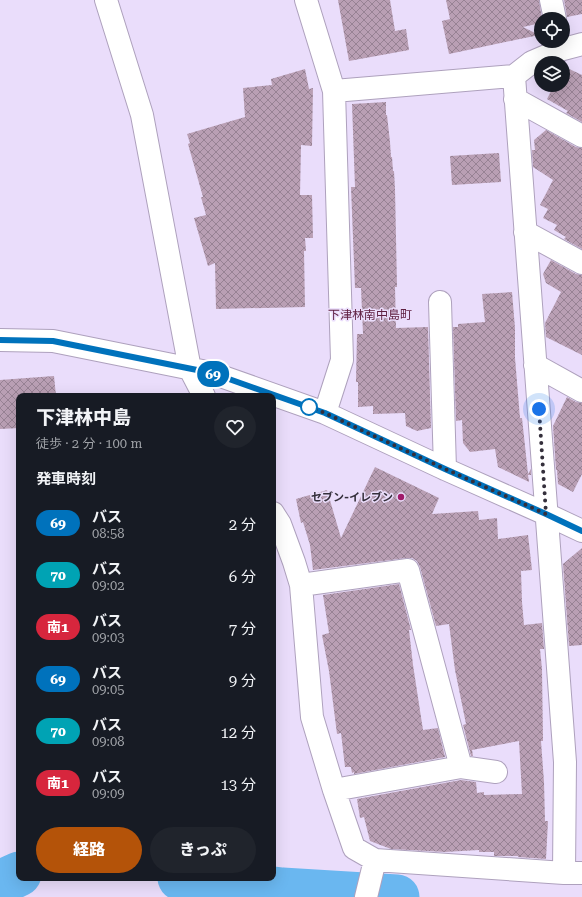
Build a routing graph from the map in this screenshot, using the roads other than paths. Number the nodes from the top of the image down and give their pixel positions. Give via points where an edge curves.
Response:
1 (106, 0) edge
2 (306, 0) edge
3 (551, 0) edge
4 (553, 12) edge
5 (582, 44) edge
6 (570, 45) edge
7 (556, 48) edge
8 (514, 76) junction
9 (334, 91) junction
10 (515, 99) junction
11 (582, 136) edge
12 (525, 232) junction
13 (582, 263) edge
14 (440, 302) dead end
15 (0, 340) edge
16 (535, 365) junction
17 (190, 369) junction
18 (582, 391) edge
19 (202, 393) edge
20 (268, 393) edge
21 (276, 396) edge
22 (325, 413) junction
23 (445, 469) junction
24 (546, 514) junction
25 (276, 518) edge
26 (582, 531) edge
27 (301, 585) junction
28 (574, 762) edge
29 (461, 767) junction
30 (496, 772) dead end
31 (334, 790) junction
32 (373, 867) junction
33 (573, 873) edge
34 (366, 897) edge

1 - 17 street via 142,115
2 - 9 street
3 - 4 street
5 - 6 street
7 - 8 street
8 - 9 street
8 - 10 street
9 - 22 street via 342,360
10 - 11 street
10 - 12 street
12 - 13 street
12 - 16 street
14 - 23 street
15 - 17 street via 53,341
16 - 18 street
16 - 24 street
17 - 19 street
17 - 20 street via 212,373
21 - 22 street
22 - 23 street
23 - 24 street
24 - 26 street
24 - 28 street
25 - 27 street
27 - 29 street via 408,570
27 - 31 street via 312,717
28 - 33 street
29 - 30 street
29 - 31 street
31 - 32 street via 354,848
32 - 33 street
32 - 34 street

